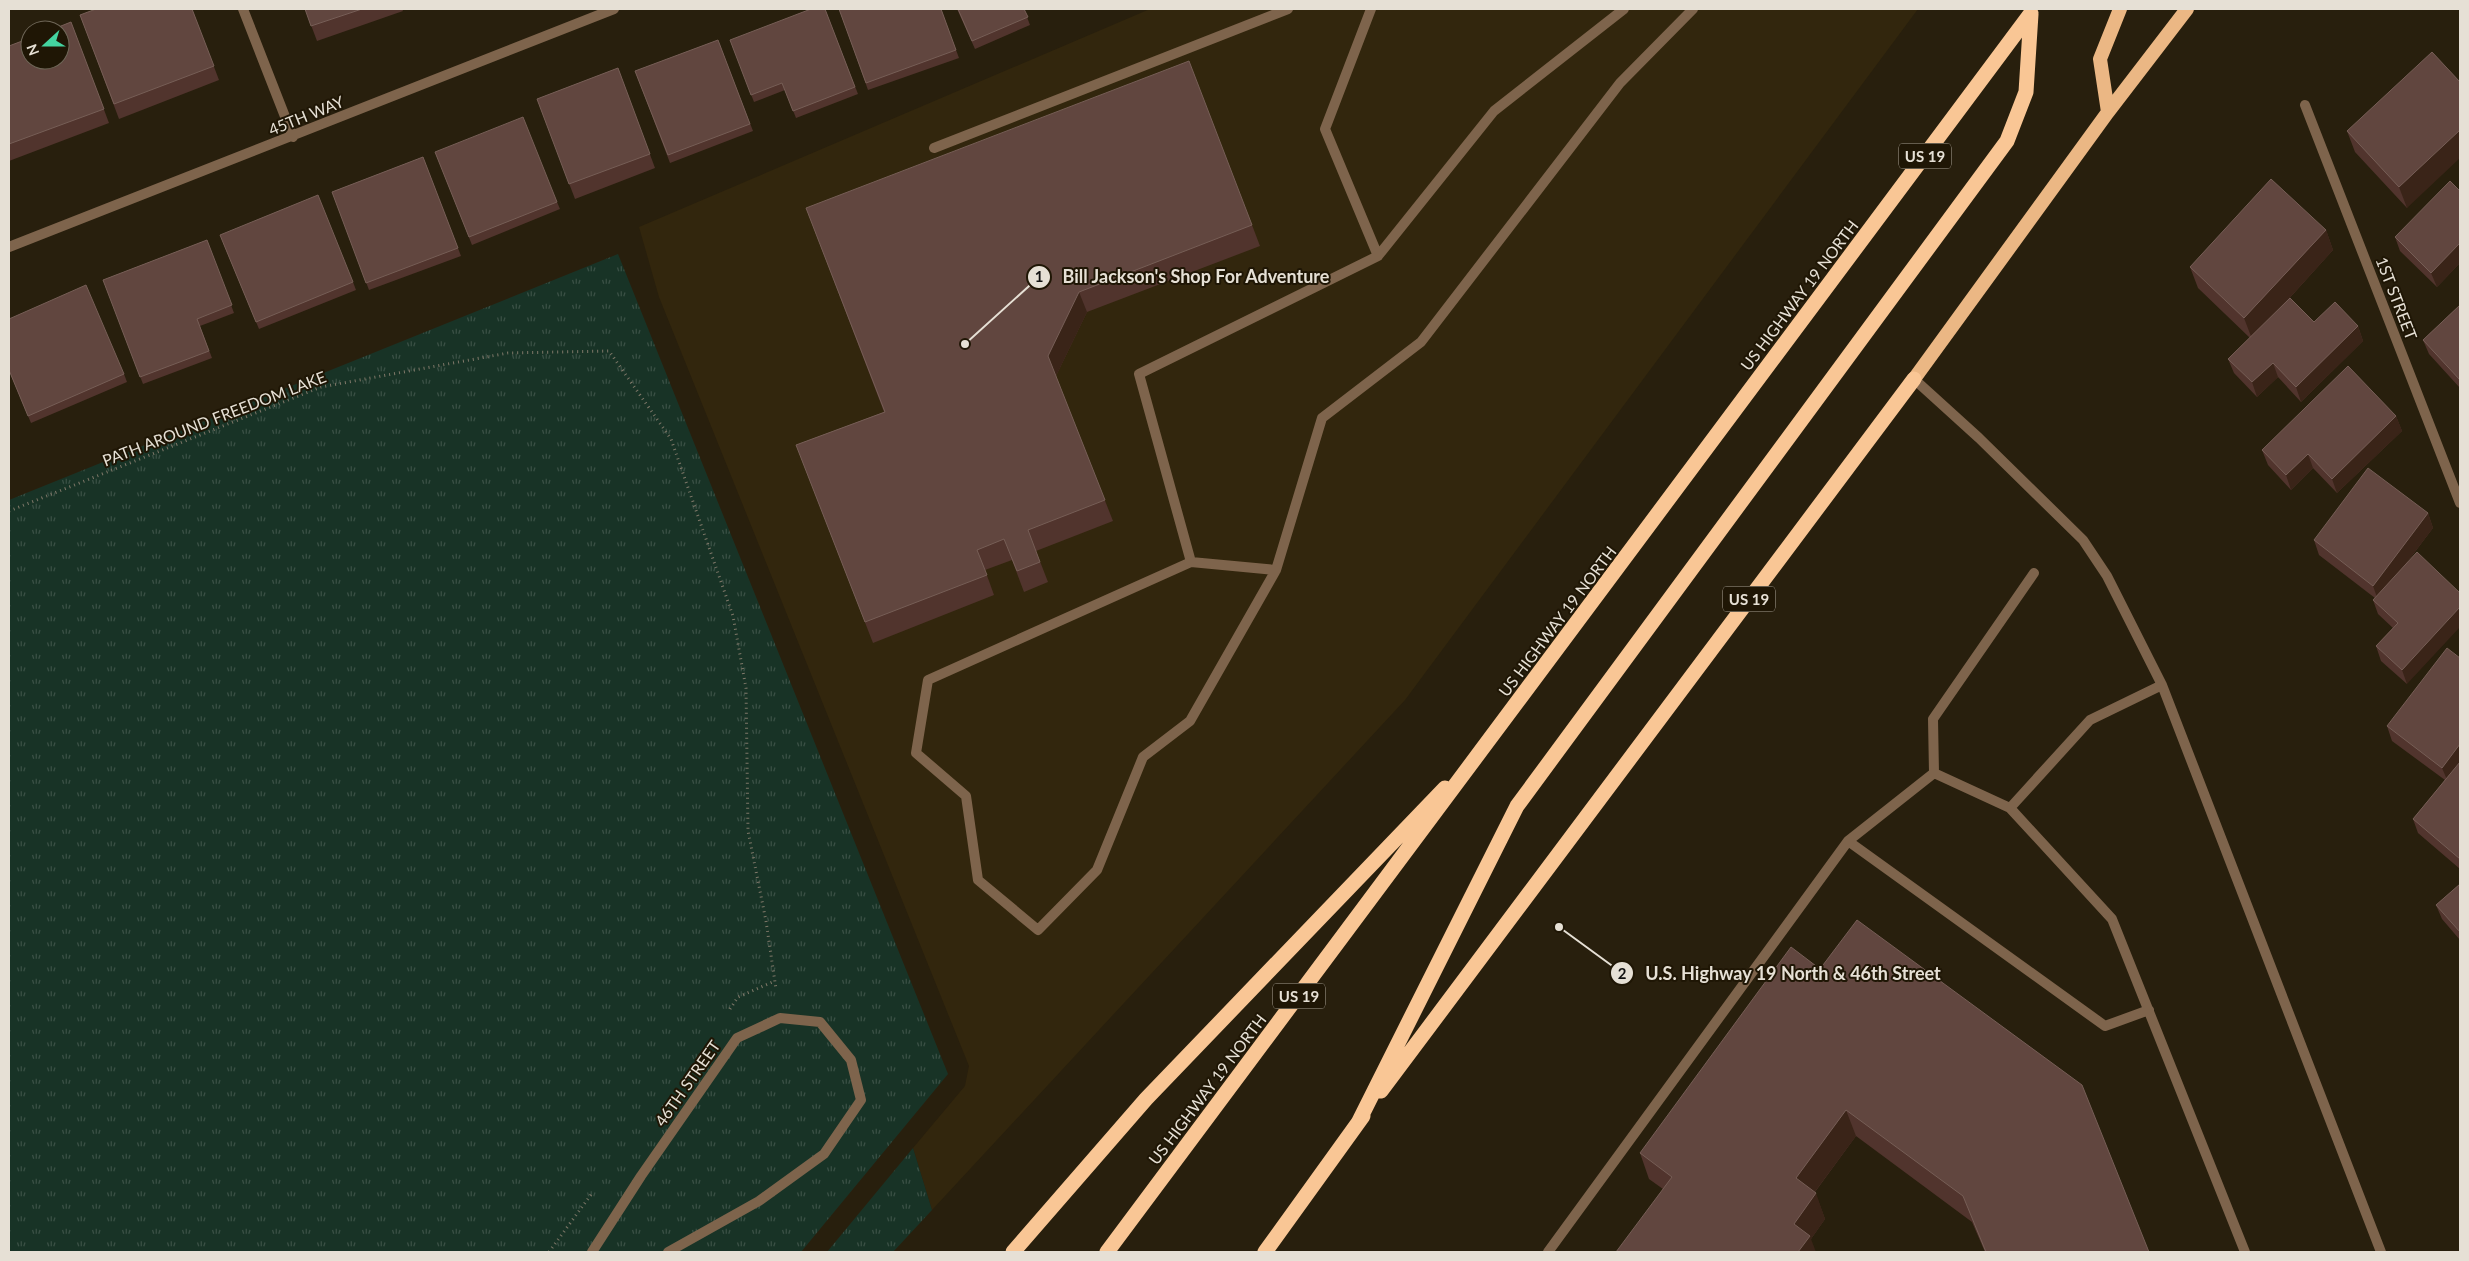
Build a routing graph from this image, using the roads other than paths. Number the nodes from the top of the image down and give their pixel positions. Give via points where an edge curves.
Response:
1 (243, 9) edge
2 (614, 9) edge
3 (1288, 9) edge
4 (1371, 9) edge
5 (1624, 9) edge
6 (1693, 9) edge
7 (2120, 9) edge
8 (2187, 9) edge
9 (2033, 11) edge
10 (2305, 105) dead end
11 (2108, 112) junction
12 (293, 137) junction
13 (934, 148) dead end
14 (9, 247) edge
15 (1378, 256) junction
16 (1914, 379) junction
17 (2460, 503) edge
18 (1191, 562) junction
19 (1276, 570) junction
20 (2034, 573) dead end
21 (2162, 685) junction
22 (1491, 740) junction
23 (1934, 774) junction
24 (2010, 808) junction
25 (1848, 841) junction
26 (2149, 1010) junction
27 (1358, 1123) junction
28 (592, 1252) edge
29 (668, 1252) edge
30 (1013, 1252) edge
31 (1107, 1252) edge
32 (1265, 1252) edge
33 (1548, 1252) edge
34 (2246, 1252) edge
35 (2381, 1252) edge

1 - 12 street
2 - 12 street, 45TH WAY
3 - 13 street
4 - 15 street via 1325,129
5 - 15 street via 1494,111
6 - 19 street via 1620,82 1421,342 1322,418
7 - 11 highway via 2100,59
8 - 11 highway, US 19
9 - 22 highway, US HIGHWAY 19 NORTH / US 19
9 - 27 highway via 2026,92 2007,140 1517,806
10 - 17 street, 1ST STREET
11 - 16 highway, US 19
12 - 14 street, 45TH WAY
15 - 18 street via 1138,374
16 - 21 street via 2083,540 2107,576
16 - 27 highway, US 19
18 - 19 street
18 - 19 street via 928,680 916,753 966,796 978,880 1038,930 1097,870 1143,757 1190,721
20 - 23 street via 1934,719
21 - 24 street via 2090,720
21 - 35 street
22 - 30 highway via 1146,1100
22 - 31 highway, US HIGHWAY 19 NORTH / US 19
23 - 24 street
23 - 25 street
24 - 26 street via 2112,919
25 - 26 street via 2105,1026
25 - 33 street
26 - 34 street
27 - 32 highway, US 19
28 - 29 street, 46TH STREET via 737,1038 780,1018 820,1022 851,1060 861,1100 824,1154 759,1201

